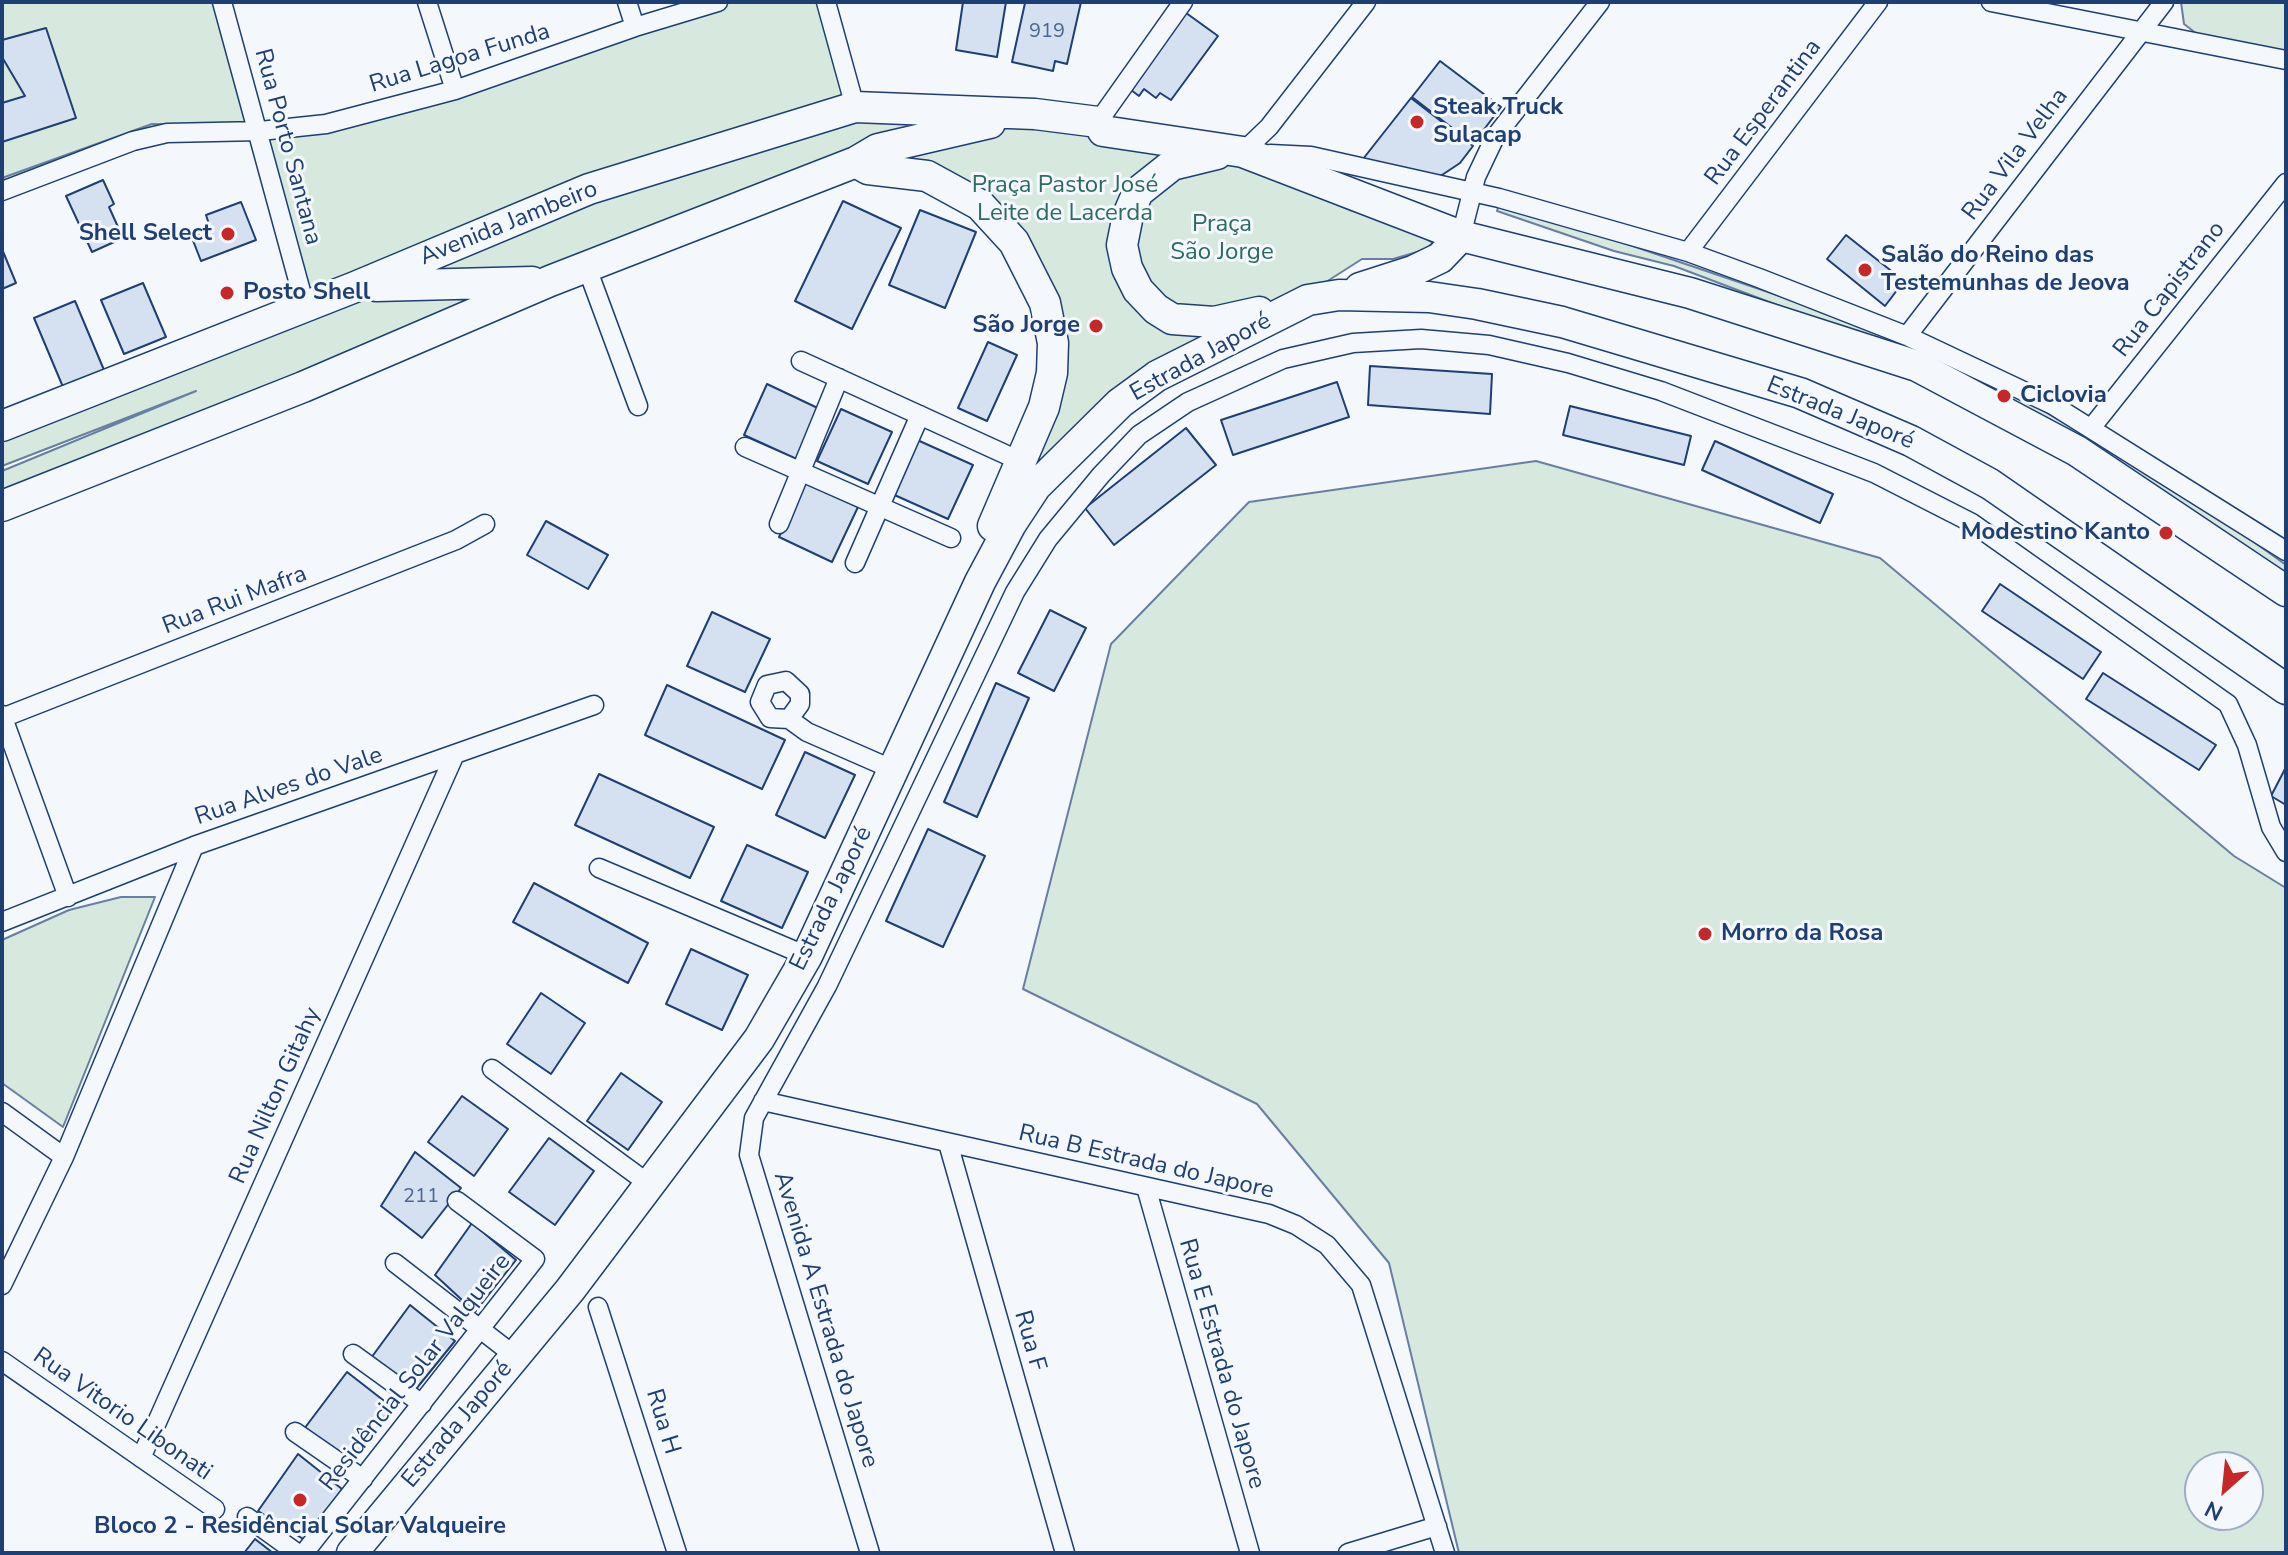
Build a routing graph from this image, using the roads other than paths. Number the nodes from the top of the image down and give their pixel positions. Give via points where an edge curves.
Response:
1 (222, 2) edge
2 (427, 2) edge
3 (627, 2) edge
4 (718, 2) edge
5 (826, 2) edge
6 (1183, 2) edge
7 (1366, 2) edge
8 (1600, 2) edge
9 (1878, 2) edge
10 (1991, 2) edge
11 (2164, 2) edge
12 (635, 27) junction
13 (2142, 30) junction
14 (2286, 60) edge
15 (455, 90) junction
16 (855, 107) junction
17 (1035, 114) junction
18 (1098, 122) junction
19 (260, 131) junction
20 (1243, 152) junction
21 (856, 162) junction
22 (2286, 183) edge
23 (2, 191) edge
24 (1473, 193) junction
25 (1461, 236) junction
26 (1688, 252) junction
27 (587, 268) junction
28 (550, 281) junction
29 (355, 287) junction
30 (1339, 295) junction
31 (1308, 300) junction
32 (305, 306) junction
33 (1907, 336) junction
34 (801, 361) dead end
35 (839, 378) junction
36 (638, 406) dead end
37 (920, 415) junction
38 (2, 426) edge
39 (2092, 427) junction
40 (745, 447) dead end
41 (1020, 461) junction
42 (801, 473) junction
43 (880, 505) junction
44 (2, 506) edge
45 (485, 524) dead end
46 (779, 524) dead end
47 (951, 538) dead end
48 (2284, 546) edge
49 (855, 563) dead end
50 (980, 582) junction
51 (2286, 591) edge
52 (2286, 689) edge
53 (594, 705) dead end
54 (2, 717) edge
55 (789, 719) dead end
56 (455, 754) junction
57 (894, 770) junction
58 (194, 846) junction
59 (2286, 852) edge
60 (599, 868) dead end
61 (68, 897) junction
62 (2, 922) edge
63 (807, 956) junction
64 (492, 1069) dead end
65 (763, 1101) junction
66 (2, 1112) edge
67 (948, 1143) junction
68 (64, 1157) junction
69 (649, 1184) junction
70 (1146, 1187) junction
71 (457, 1201) dead end
72 (395, 1263) dead end
73 (2, 1285) edge
74 (598, 1307) dead end
75 (481, 1330) junction
76 (353, 1354) dead end
77 (515, 1356) junction
78 (2, 1361) edge
79 (422, 1404) junction
80 (295, 1432) dead end
81 (141, 1458) junction
82 (363, 1479) junction
83 (215, 1509) dead end
84 (247, 1517) dead end
85 (1437, 1526) junction
86 (297, 1553) edge
87 (304, 1553) edge
88 (352, 1553) edge
89 (677, 1553) edge
90 (870, 1553) edge
91 (1065, 1553) edge
92 (1250, 1553) edge
93 (1348, 1553) edge
94 (1445, 1553) edge

1 - 19 street, Rua Porto Santana
2 - 15 street
3 - 12 street
4 - 12 street, Rua Lagoa Funda
5 - 16 street
6 - 18 street
7 - 20 street via 1269,127
8 - 24 street via 1495,137
9 - 26 street, Rua Esperantina
10 - 13 street
11 - 13 street, Rua Vila Velha
12 - 15 street, Rua Lagoa Funda
13 - 14 street
13 - 33 street, Rua Vila Velha
15 - 19 street, Rua Lagoa Funda via 326,124
16 - 17 main road, Avenida Jambeiro
16 - 29 main road, Avenida Jambeiro via 589,189
17 - 18 main road
17 - 21 main road via 878,149
18 - 20 main road via 1103,131
19 - 23 street, Rua Lagoa Funda via 194,130 133,141
19 - 32 street, Rua Porto Santana
20 - 24 street via 1311,156
20 - 25 main road
20 - 31 main road via 1182,161 1138,192 1122,245 1127,268 1156,309 1192,323
21 - 27 main road
21 - 41 main road via 868,169 927,176 968,196 1001,225 1032,273 1053,343 1052,373 1044,407
22 - 39 street, Rua Capistrano
24 - 25 street
24 - 26 street
25 - 30 main road via 1440,258
25 - 51 main road via 1690,293 1917,366 2077,451
26 - 33 street
27 - 28 main road
27 - 36 street
28 - 29 main road
28 - 44 main road via 303,387
29 - 32 main road, Avenida Jambeiro
30 - 31 main road, Estrada Japoré
30 - 52 main road, Estrada Japoré via 1429,297 1562,322 1800,393 1911,441 1990,484
31 - 50 main road, Estrada Japoré via 1183,362 1120,403 1036,486
32 - 38 main road, Avenida Jambeiro
33 - 39 street
34 - 35 street
35 - 37 street
35 - 42 street
37 - 41 street
37 - 43 street
39 - 48 street
40 - 42 street
41 - 50 main road via 988,541
42 - 43 street
42 - 46 street
43 - 47 street
43 - 49 street
45 - 54 street, Rua Rui Mafra via 456,540
50 - 57 main road, Estrada Japoré
53 - 56 street, Rua Alves do Vale
54 - 61 street
55 - 57 street
56 - 58 street, Rua Alves do Vale
56 - 81 street, Rua Nilton Gitahy
57 - 63 main road, Estrada Japoré
58 - 61 street, Rua Alves do Vale
58 - 68 street
59 - 65 street, Avenida A Estrada do Japore via 2271,827 2247,745 2228,704 1972,523 1874,473 1772,432 1568,363 1489,345 1421,339 1353,343 1283,359 1188,402 1139,435 1048,539 1015,592 827,986
60 - 63 street
61 - 62 street, Rua Alves do Vale
63 - 69 main road, Estrada Japoré via 759,1039
64 - 69 street
65 - 67 street, Rua B Estrada do Japore
65 - 90 street, Avenida A Estrada do Japore via 749,1136 749,1155
66 - 68 street
67 - 70 street, Rua B Estrada do Japore
67 - 91 street, Rua F
68 - 73 street
69 - 77 main road, Estrada Japoré
70 - 85 street, Rua B Estrada do Japore via 1269,1214 1327,1245 1347,1265 1361,1285 1381,1340
70 - 92 street, Rua E Estrada do Japore
71 - 75 street, Residêncial Solar Valqueire via 535,1259
72 - 75 street
74 - 89 street, Rua H
75 - 77 street
75 - 79 street, Residêncial Solar Valqueire
76 - 79 street
77 - 88 main road, Estrada Japoré
78 - 81 street, Rua Vitorio Libonati
79 - 82 street, Residêncial Solar Valqueire
80 - 82 street
81 - 83 street, Rua Vitorio Libonati
82 - 87 street, Residêncial Solar Valqueire
84 - 86 street
85 - 93 street
85 - 94 street, Rua B Estrada do Japore

